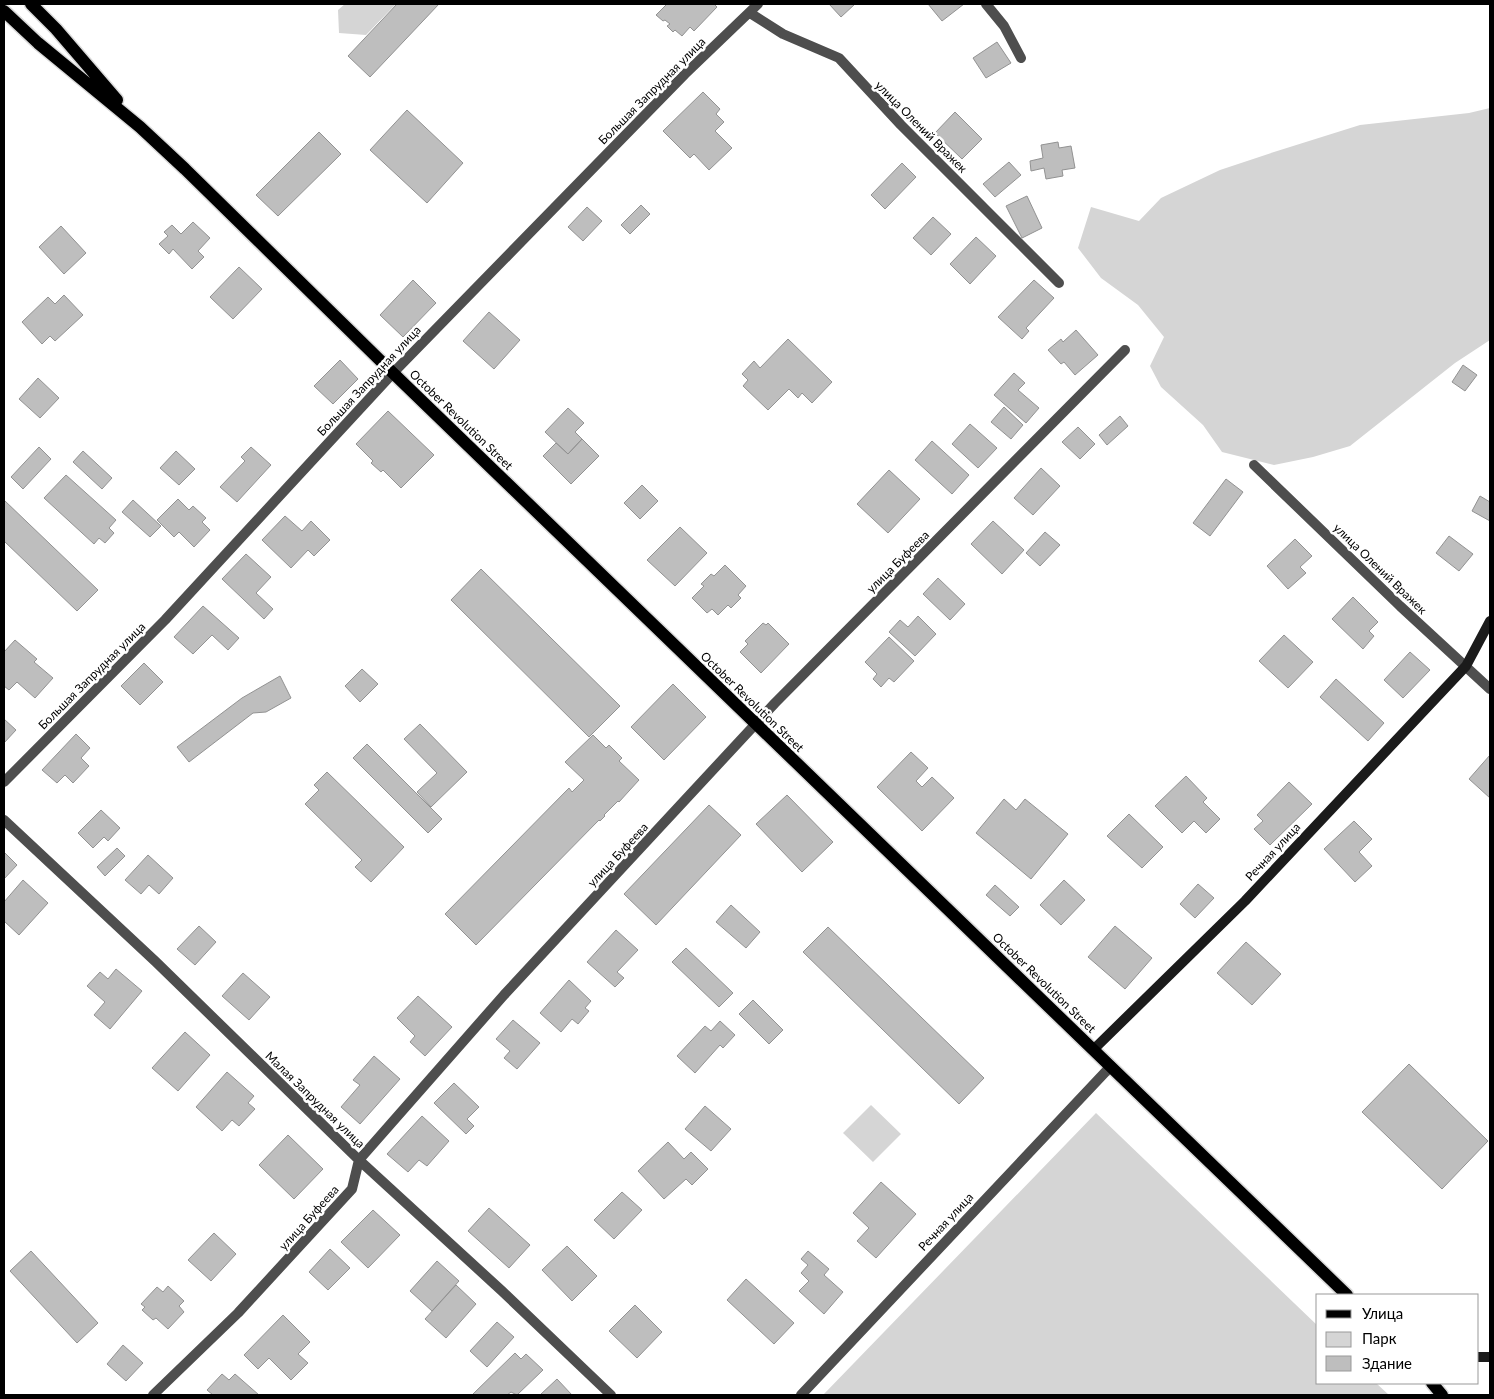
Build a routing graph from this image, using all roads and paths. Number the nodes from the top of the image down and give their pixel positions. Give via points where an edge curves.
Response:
1 (31, 4) edge
2 (758, 4) edge
3 (986, 4) edge
4 (4, 11) edge
5 (750, 13) junction
6 (1021, 58) dead end
7 (140, 127) junction
8 (1059, 283) dead end
9 (1126, 350) dead end
10 (393, 373) junction
11 (1254, 465) dead end
12 (1490, 621) edge
13 (1466, 666) junction
14 (1490, 690) edge
15 (756, 724) junction
16 (4, 782) edge
17 (4, 820) edge
18 (1093, 1050) junction
19 (1111, 1066) junction
20 (359, 1160) junction
21 (1346, 1294) edge
22 (1433, 1384) edge
23 (153, 1395) edge
24 (611, 1395) edge
25 (801, 1395) edge
26 (1442, 1395) edge

1 - 7 main road, October Revolution Street
2 - 5 street, Большая Запрудная улица
3 - 6 street via 1004,26
4 - 7 main road, October Revolution Street
5 - 8 street, улица Олений Вражек via 784,34 839,58 894,118
5 - 10 street, Большая Запрудная улица via 671,88
7 - 10 main road, October Revolution Street
9 - 15 street, улица Буфеева
10 - 15 main road, October Revolution Street
10 - 16 street, Большая Запрудная улица via 165,620
11 - 13 street, улица Олений Вражек
12 - 13 street, Речная улица
13 - 14 street, улица Олений Вражек
13 - 18 street, Речная улица via 1245,901
15 - 18 main road, October Revolution Street
15 - 20 street, улица Буфеева via 504,995
17 - 20 street, Малая Запрудная улица via 156,962
18 - 19 main road, October Revolution Street
19 - 21 main road, October Revolution Street
19 - 25 street, Речная улица
20 - 23 street, улица Буфеева via 352,1189 238,1313
20 - 24 street, Малая Запрудная улица
22 - 26 main road

